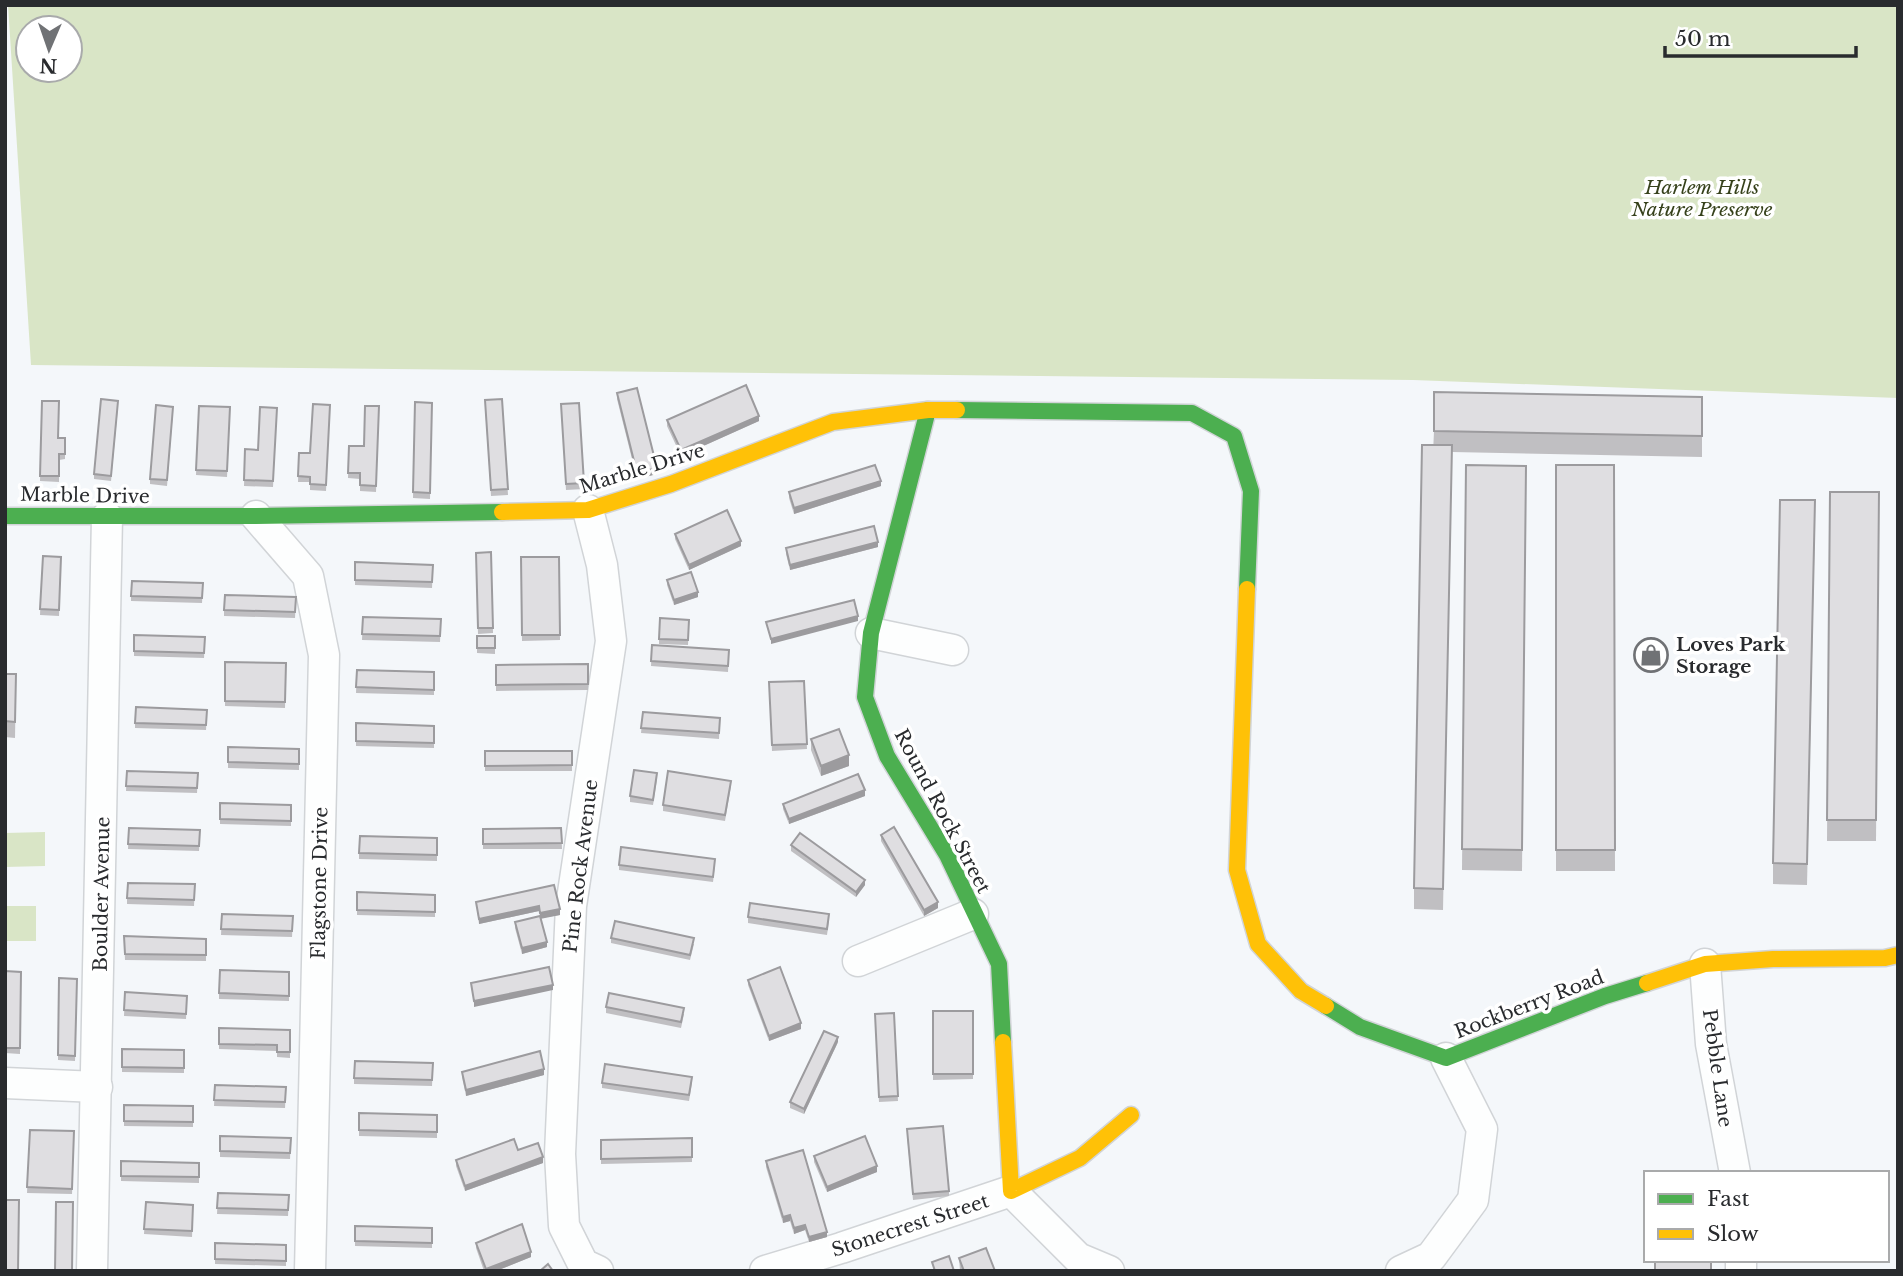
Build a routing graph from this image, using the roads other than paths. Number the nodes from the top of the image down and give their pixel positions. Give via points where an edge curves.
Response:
1 (928, 410) junction
2 (1234, 436) joint
3 (588, 510) junction
4 (5, 516) edge
5 (256, 516) junction
6 (107, 517) junction
7 (871, 633) junction
8 (953, 650) dead end
9 (973, 914) junction
10 (1898, 955) edge
11 (858, 961) dead end
12 (1705, 964) junction
13 (1446, 1058) junction
14 (5, 1083) edge
15 (97, 1087) junction
16 (1131, 1115) dead end
17 (1735, 1171) edge
18 (1011, 1191) junction
19 (590, 1267) edge
20 (92, 1271) edge
21 (310, 1271) edge
22 (765, 1271) edge
23 (1109, 1271) edge
24 (1401, 1271) edge

1 - 2 street, Marble Drive via 1192,413
1 - 3 street, Marble Drive via 833,422 671,484
1 - 7 street, Round Rock Street
2 - 13 street, Rockberry Road via 1251,491 1237,870 1258,944 1312,998 1360,1027
3 - 5 street, Marble Drive
3 - 19 street, Pine Rock Avenue via 602,565 611,641 571,906 559,1154 564,1226
4 - 6 street, Marble Drive
5 - 6 street, Marble Drive
5 - 21 street, Flagstone Drive via 309,576 324,655
6 - 15 street, Boulder Avenue
7 - 8 street
7 - 9 street, Round Rock Street via 865,697 887,756 947,855
9 - 11 street
9 - 18 street, Round Rock Street via 999,964
10 - 12 street, Rockberry Road
12 - 13 street, Rockberry Road via 1605,996
12 - 17 street, Pebble Lane via 1711,1044
13 - 24 street via 1482,1129 1473,1200 1431,1256
14 - 15 street
15 - 20 street, Boulder Avenue
16 - 18 street via 1080,1158
18 - 22 street, Stonecrest Street
18 - 23 street, Stonecrest Street via 1078,1258

